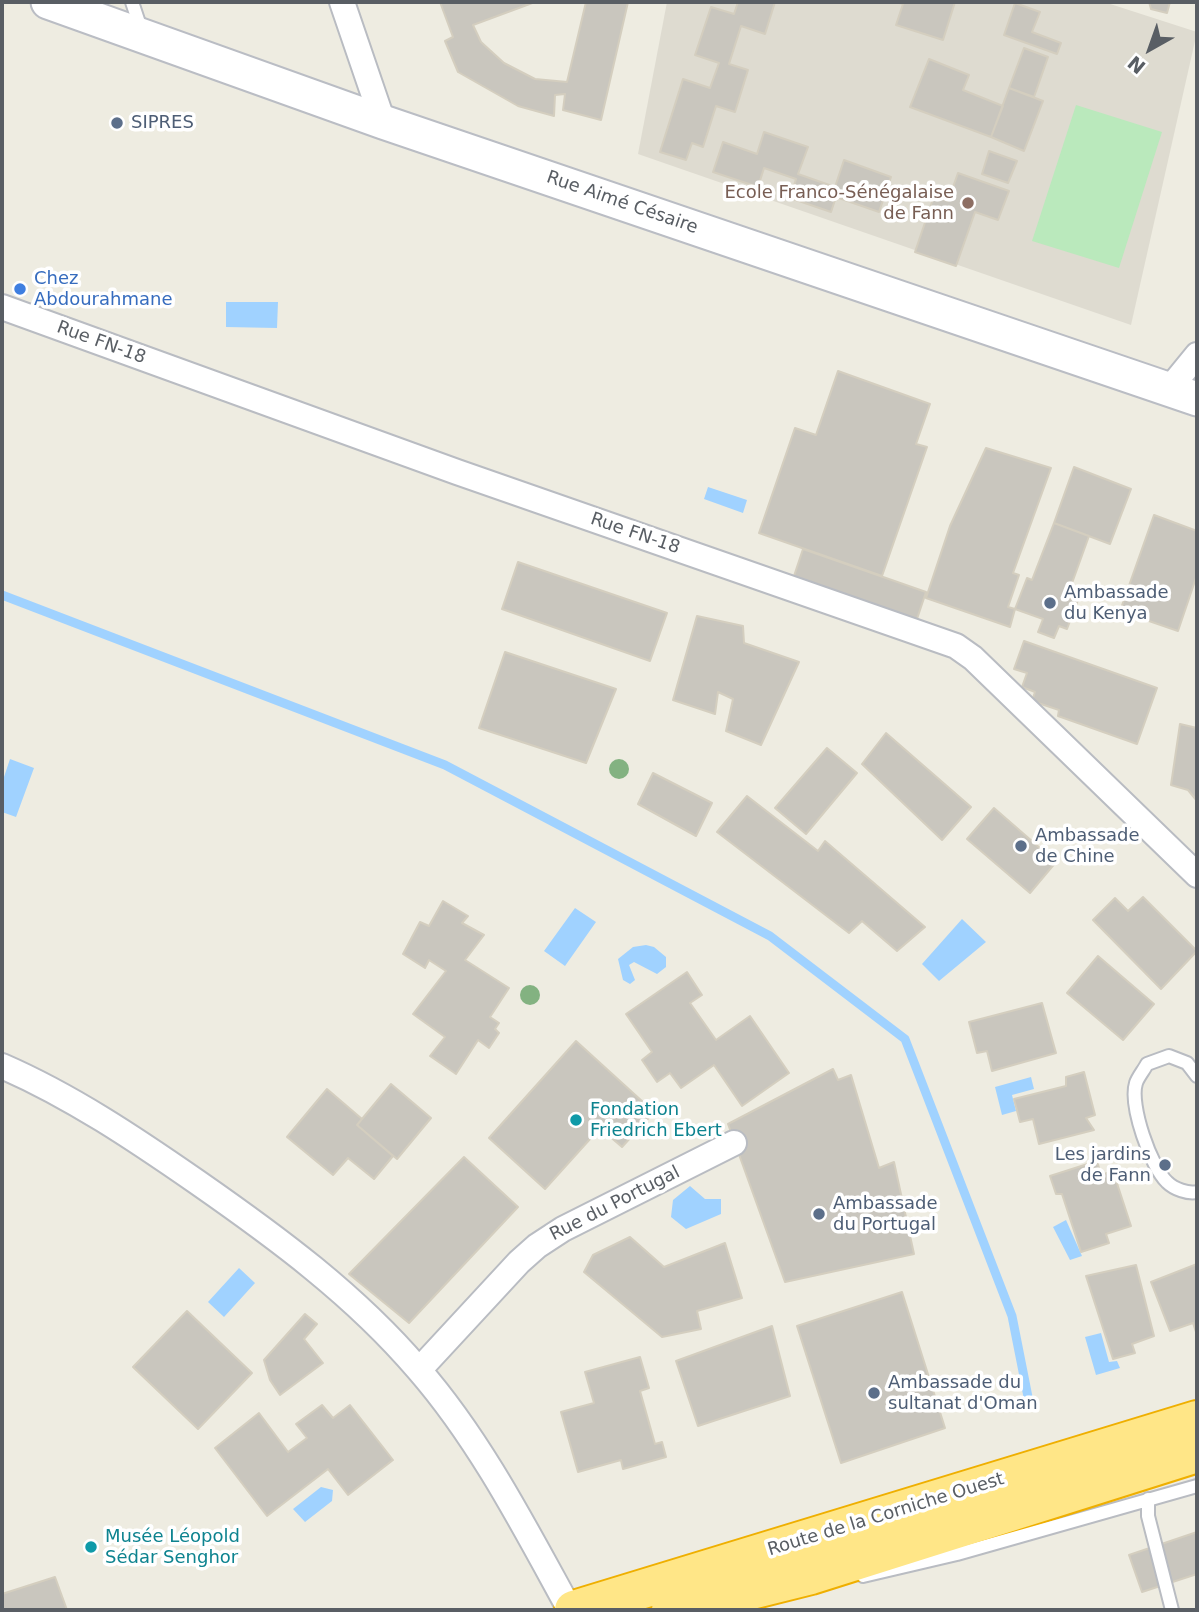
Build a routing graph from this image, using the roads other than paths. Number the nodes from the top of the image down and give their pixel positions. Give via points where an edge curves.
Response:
1 (48, 2) edge
2 (132, 2) edge
3 (342, 2) edge
4 (143, 36) junction
5 (383, 122) junction
6 (2, 307) edge
7 (1197, 355) edge
8 (1184, 394) edge
9 (1197, 875) edge
10 (2, 1066) edge
11 (1197, 1076) edge
12 (734, 1143) dead end
13 (1197, 1192) edge
14 (419, 1370) junction
15 (1197, 1420) edge
16 (1197, 1453) edge
17 (1197, 1486) edge
18 (1147, 1499) junction
19 (811, 1575) junction
20 (743, 1601) edge
21 (686, 1607) edge
22 (572, 1610) edge
23 (1172, 1610) edge

1 - 4 street, Rue Aimé Césaire
2 - 4 lane
3 - 5 street
4 - 5 street, Rue Aimé Césaire
5 - 8 street, Rue Aimé Césaire
6 - 9 street, Rue FN-18 via 956,646 974,658
7 - 8 street
10 - 14 street via 144,1145 246,1216 338,1288
11 - 13 lane via 1187,1063 1169,1056 1147,1064 1136,1084 1136,1113 1157,1166 1167,1182 1189,1194
12 - 14 street, Rue du Portugal via 537,1246
14 - 22 street via 514,1508
15 - 22 highway, Route de la Corniche Ouest
16 - 19 highway, Route de la Corniche Ouest
17 - 18 lane
18 - 19 lane via 892,1572 849,1578
18 - 23 lane
19 - 20 highway, Route de la Corniche Ouest
20 - 21 highway, Route de la Corniche Ouest

